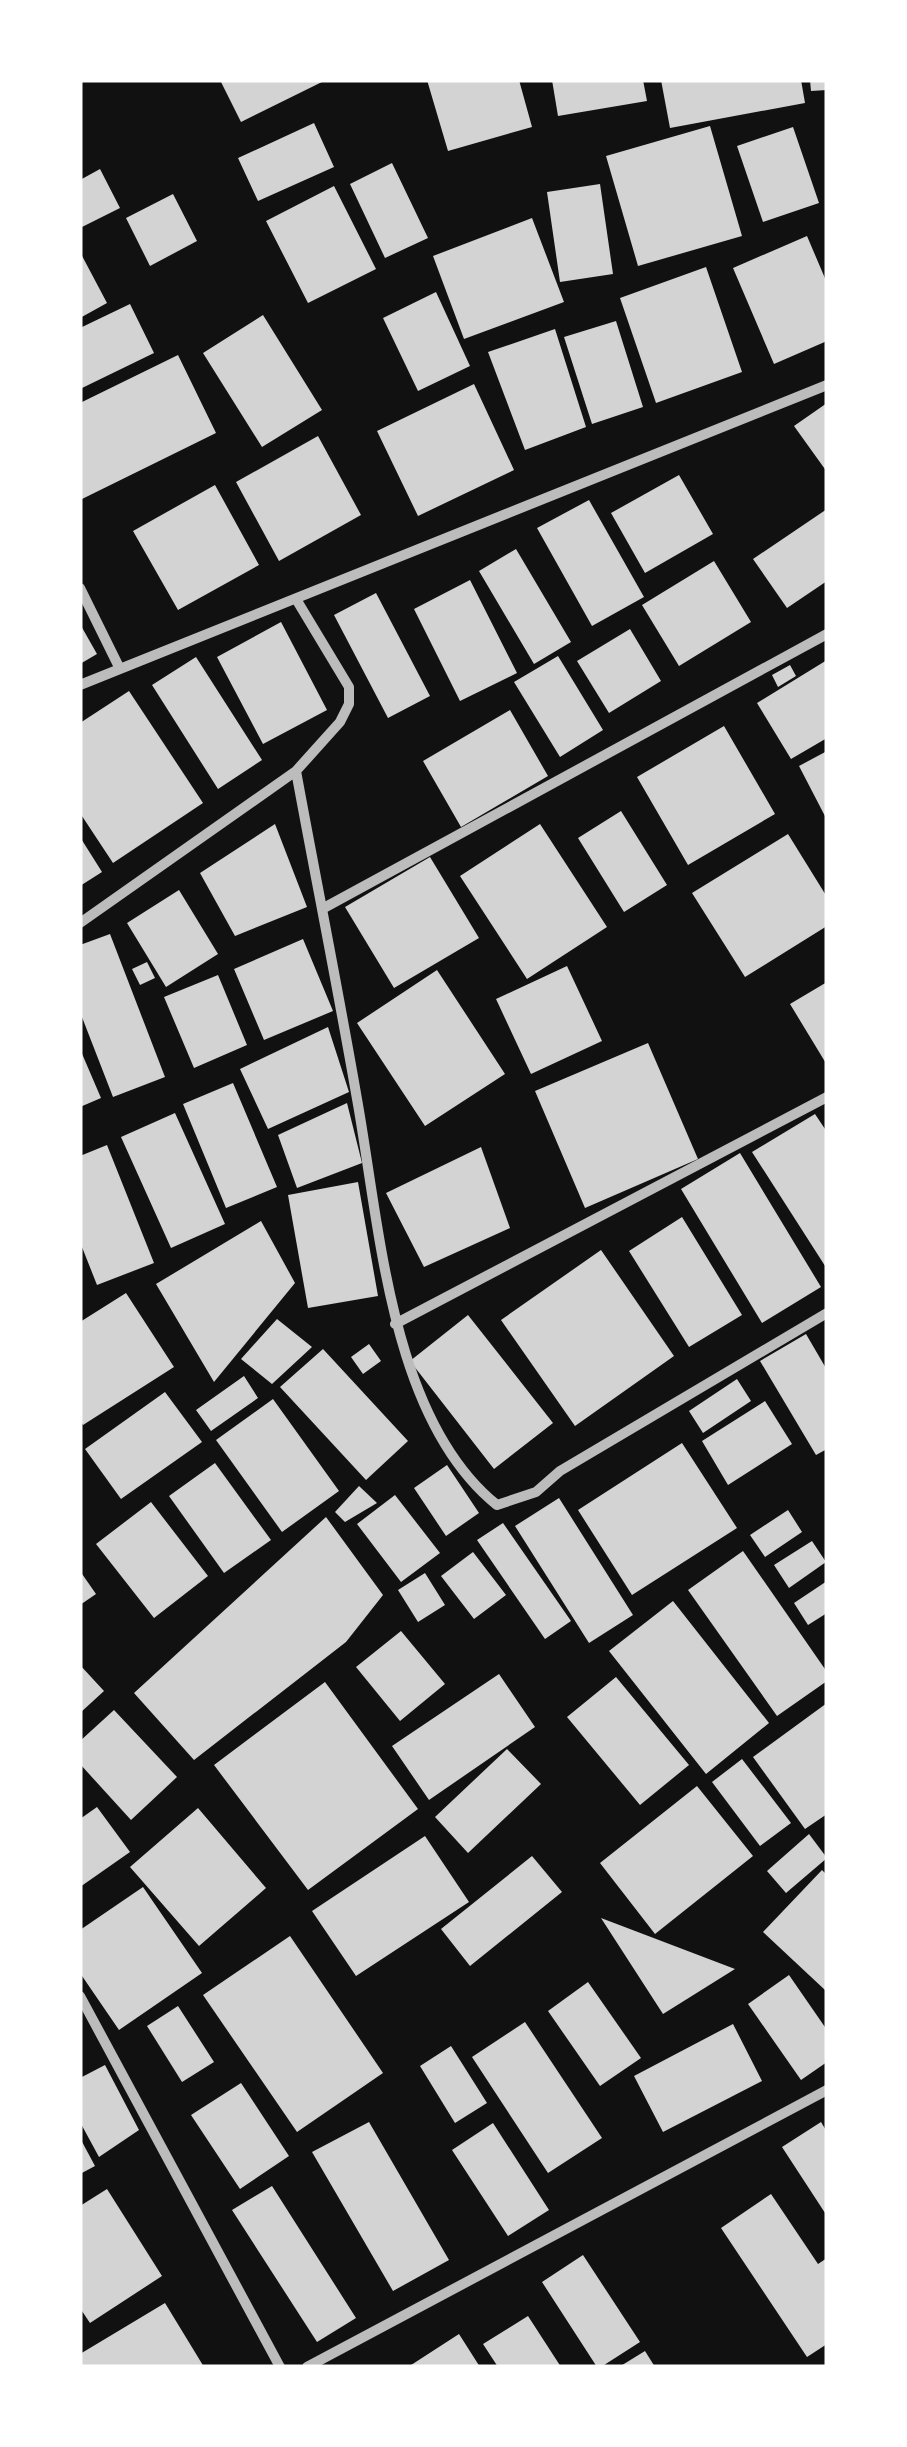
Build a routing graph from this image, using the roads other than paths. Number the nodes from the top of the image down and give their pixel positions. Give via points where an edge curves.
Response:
1 (827, 385) edge
2 (80, 588) edge
3 (296, 599) junction
4 (827, 634) edge
5 (118, 667) junction
6 (80, 685) edge
7 (296, 771) junction
8 (322, 909) junction
9 (80, 923) edge
10 (827, 1097) edge
11 (827, 1313) edge
12 (395, 1324) junction
13 (80, 1996) edge
14 (827, 2090) edge
15 (280, 2367) edge
16 (307, 2367) edge

1 - 3 street
2 - 5 street
3 - 5 street
3 - 7 street via 350,687 340,722
4 - 8 street
5 - 6 street
7 - 8 street
7 - 9 street
8 - 12 street
10 - 12 street
11 - 12 street via 560,1471 536,1492 496,1506 472,1485 425,1407
13 - 15 street
14 - 16 street

